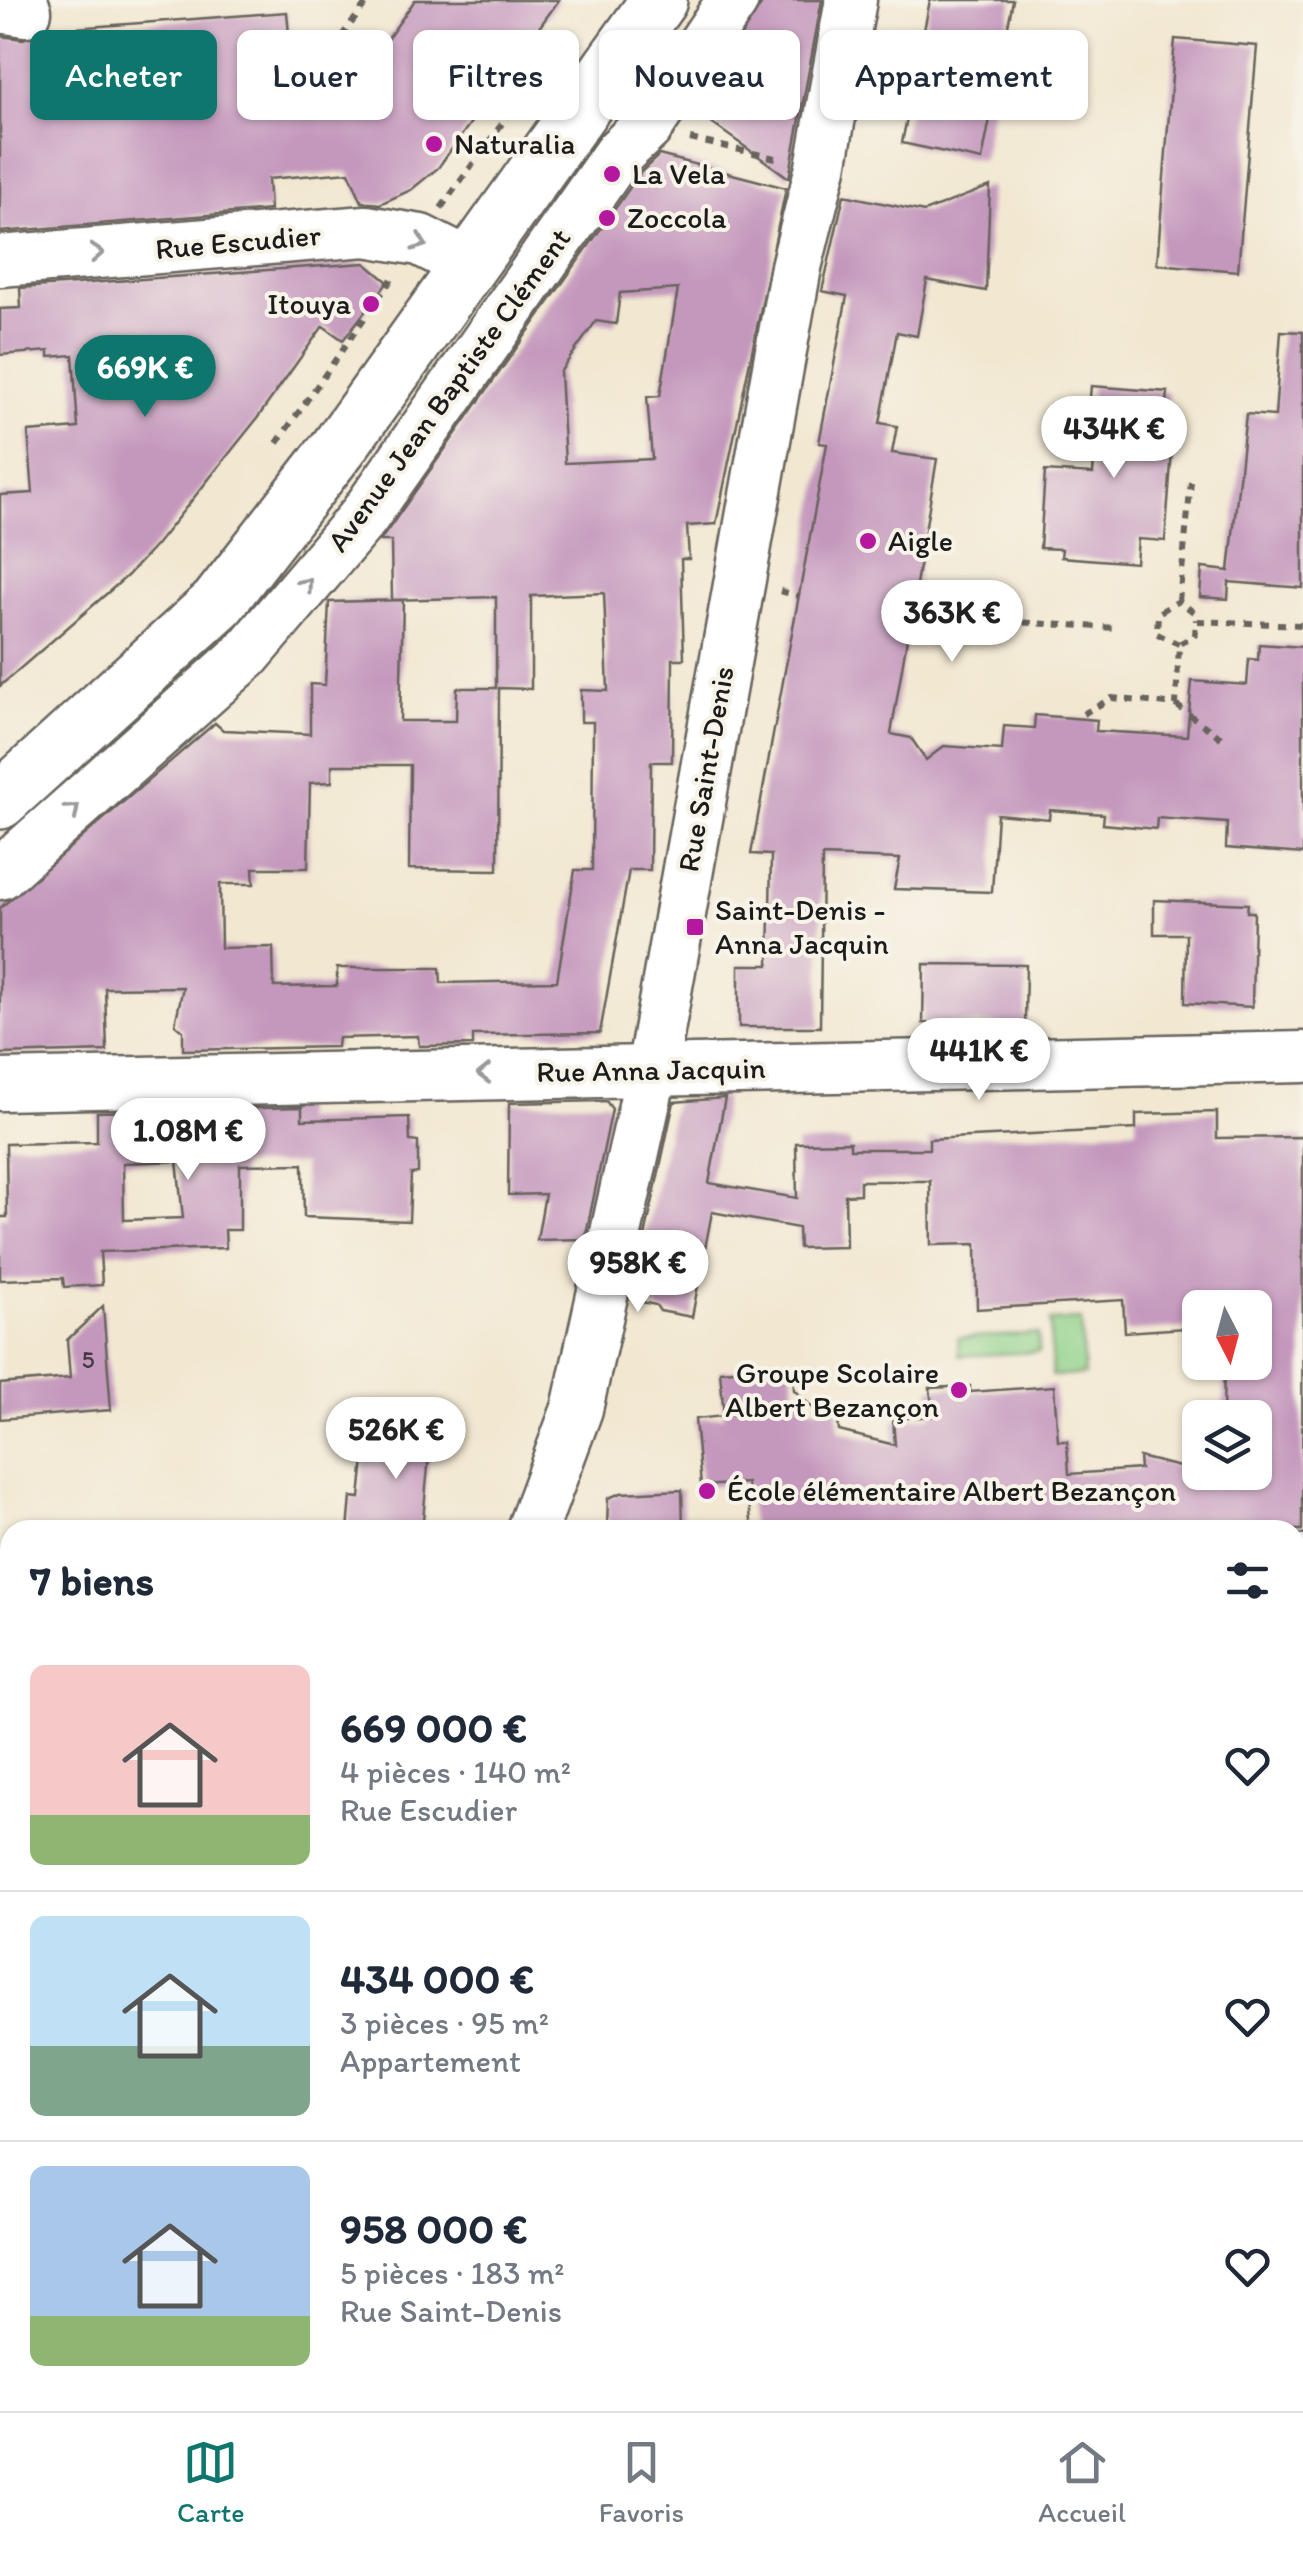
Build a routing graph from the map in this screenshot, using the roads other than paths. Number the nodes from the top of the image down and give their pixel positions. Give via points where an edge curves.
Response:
1 (659, 0) edge
2 (733, 0) edge
3 (851, 0) edge
4 (0, 260) edge
5 (469, 265) junction
6 (0, 801) edge
7 (0, 874) edge
8 (1303, 1058) edge
9 (652, 1070) junction
10 (0, 1085) edge
11 (536, 1520) edge

1 - 5 main road, Avenue Jean Baptiste Clément
7 -> 2 street, Avenue Jean Baptiste Clément via 193,706 364,516
3 - 9 street, Rue Saint-Denis via 796,267
4 -> 5 street, Rue Escudier via 366,232 420,240
5 - 6 main road, Avenue Jean Baptiste Clément via 218,603
8 - 9 street, Rue Anna Jacquin
9 -> 10 street, Rue Anna Jacquin
9 - 11 street, Rue Saint-Denis via 576,1409

